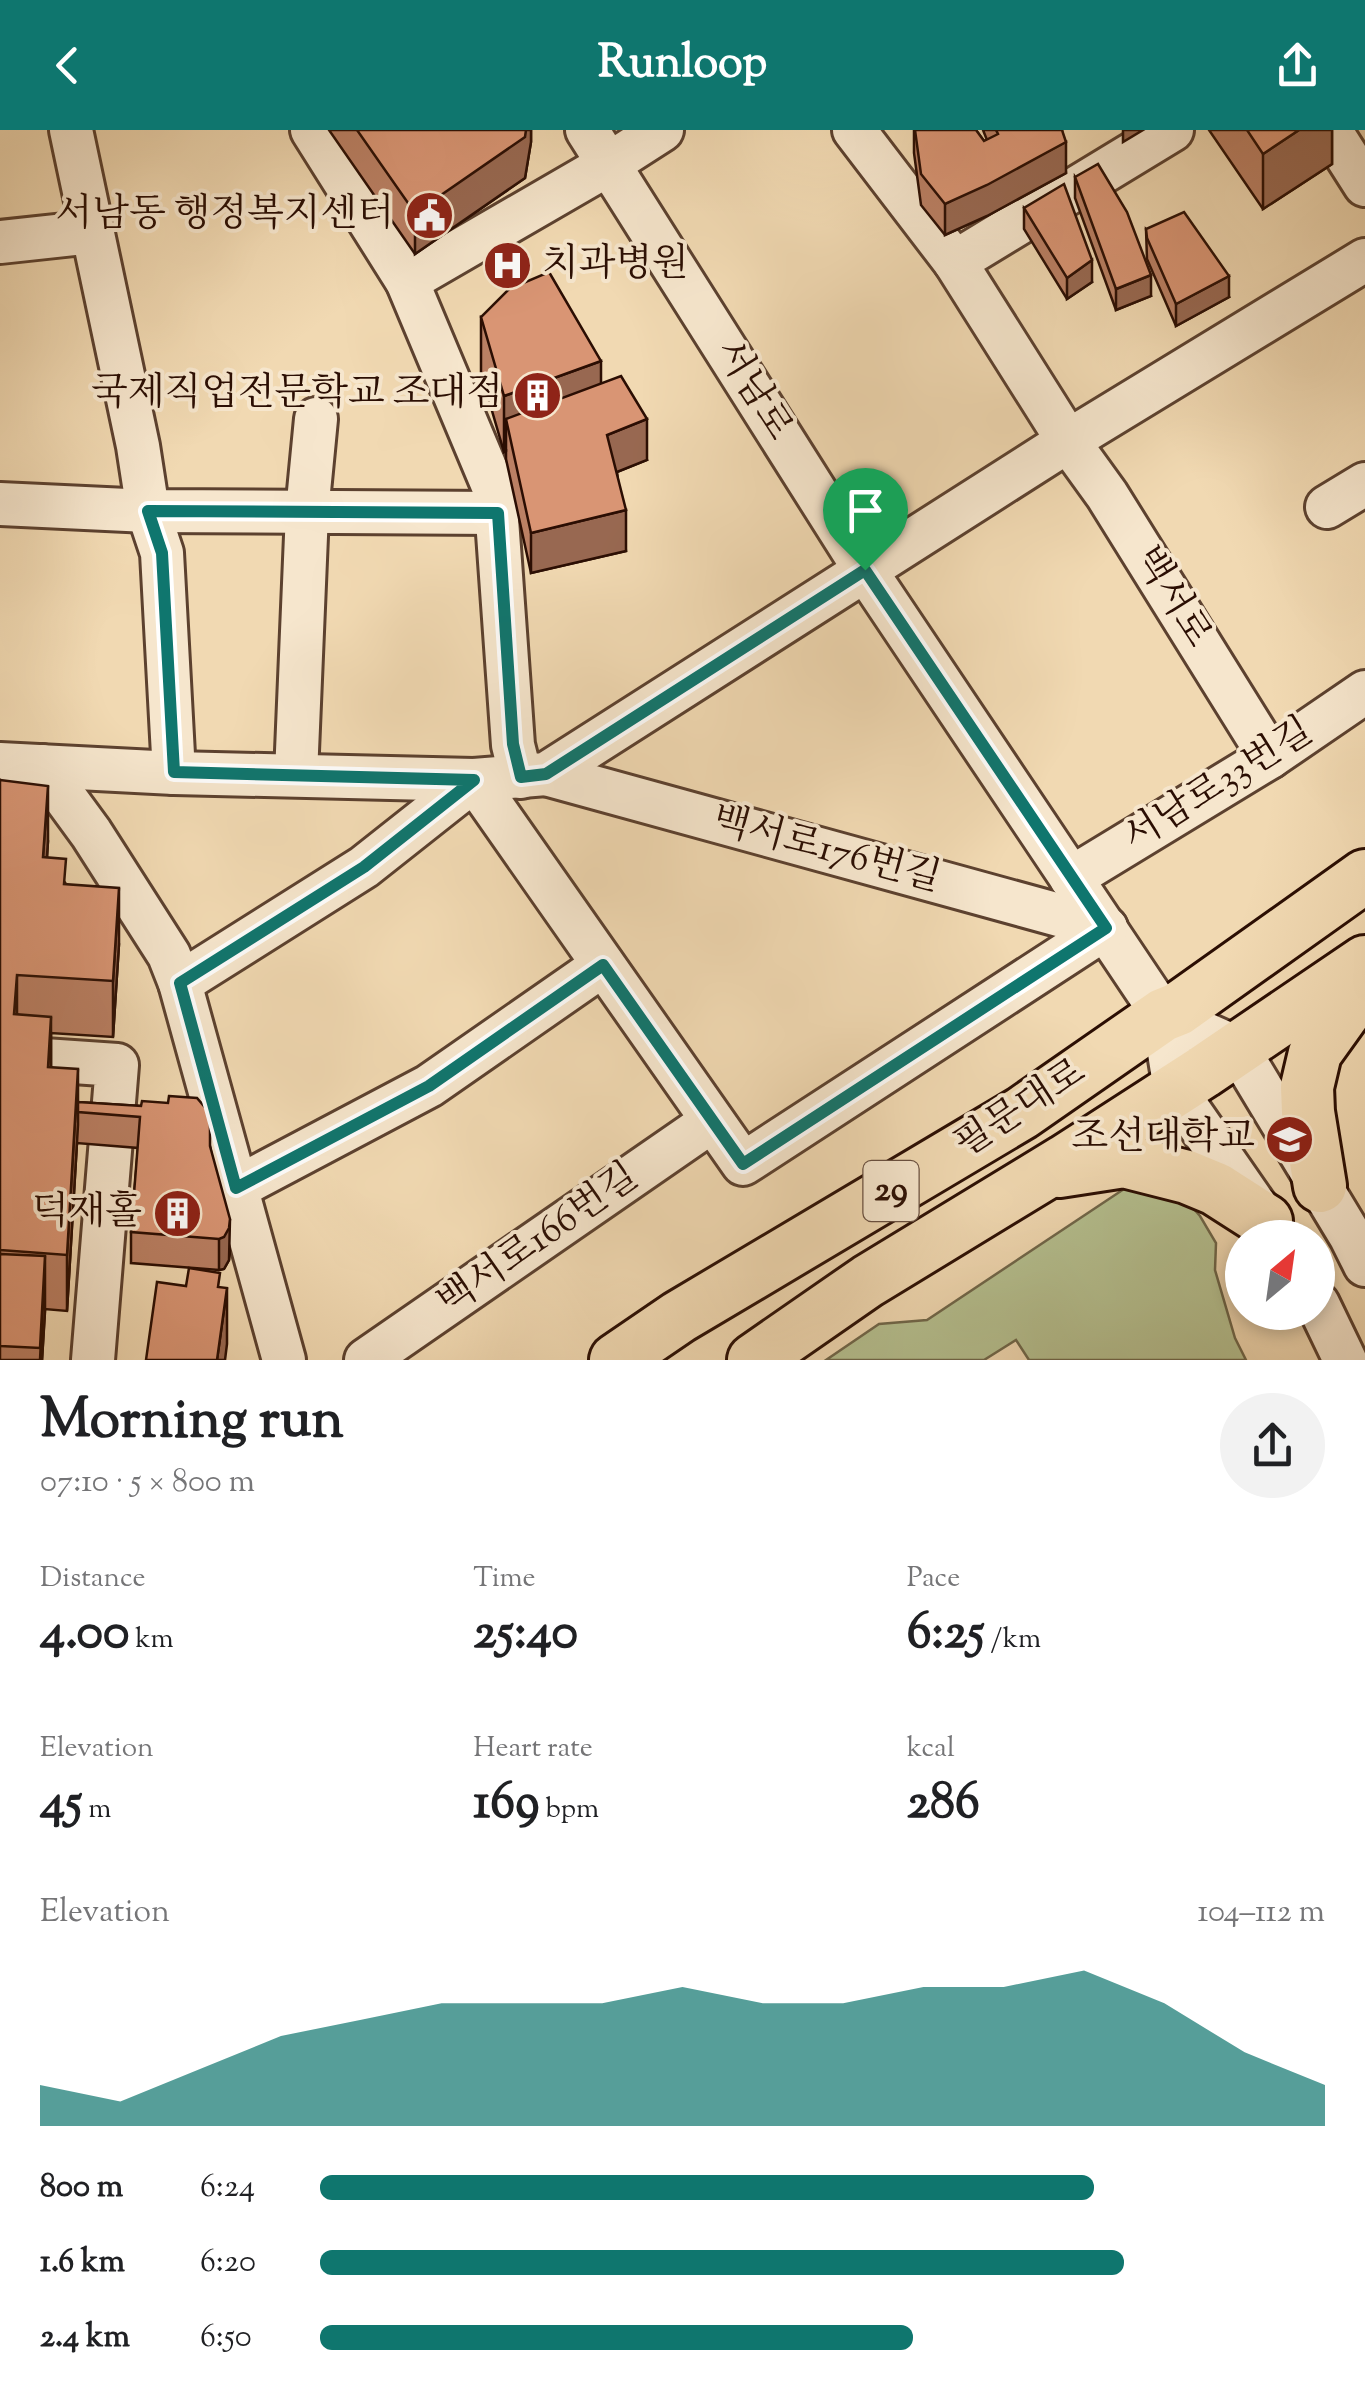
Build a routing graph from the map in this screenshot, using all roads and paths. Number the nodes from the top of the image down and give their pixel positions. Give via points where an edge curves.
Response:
1 (72, 130) edge
2 (312, 130) edge
3 (662, 130) edge
4 (854, 130) edge
5 (1172, 130) edge
6 (1330, 130) edge
7 (598, 147) edge
8 (1365, 185) edge
9 (92, 232) junction
10 (0, 242) edge
11 (1365, 260) edge
12 (955, 262) junction
13 (407, 281) junction
14 (316, 419) dead end
15 (1068, 441) junction
16 (1365, 484) edge
17 (0, 504) edge
18 (1326, 507) dead end
19 (148, 511) junction
20 (307, 512) junction
21 (498, 513) junction
22 (865, 570) junction
23 (1365, 692) edge
24 (1270, 758) junction
25 (0, 764) edge
26 (42, 766) junction
27 (174, 772) junction
28 (296, 776) junction
29 (534, 776) junction
30 (474, 780) junction
31 (1365, 876) edge
32 (1071, 878) junction
33 (1106, 928) junction
34 (1365, 962) edge
35 (603, 965) junction
36 (180, 983) junction
37 (1365, 983) edge
38 (1163, 1015) junction
39 (1237, 1048) junction
40 (0, 1056) edge
41 (1175, 1090) junction
42 (712, 1121) junction
43 (1043, 1174) junction
44 (1320, 1186) junction
45 (236, 1188) junction
46 (1259, 1220) edge
47 (1266, 1220) edge
48 (1365, 1266) edge
49 (1331, 1330) edge
50 (93, 1360) edge
51 (284, 1360) edge
52 (366, 1360) edge
53 (616, 1360) edge
54 (754, 1360) edge
55 (1345, 1360) edge

1 - 9 street
2 - 13 street
3 - 7 street
4 - 12 street, 백서로
5 - 12 street
6 - 8 street
7 - 13 street
7 - 22 street, 서남로
9 - 10 street
9 - 19 street
11 - 15 street
12 - 15 street, 백서로
13 - 21 street via 495,491
14 - 20 street
15 - 22 street
15 - 24 street, 백서로
16 - 18 street
17 - 19 street
19 - 20 street
19 - 27 street via 162,553
20 - 21 street
20 - 28 street
21 - 29 street via 513,744
22 - 29 street
22 - 32 street, 서남로
23 - 24 street, 서남로33번길
24 - 32 street, 서남로33번길
25 - 26 street
26 - 27 street
26 - 36 street via 130,894
27 - 28 street
28 - 30 street
29 - 30 street
29 - 33 street, 백서로176번길
30 - 35 street
30 - 36 street via 364,867
31 - 38 main road, 필문대로 / 29
32 - 33 street, 서남로
33 - 38 street, 서남로
33 - 42 street via 743,1164
34 - 39 main road, 필문대로 / 29
35 - 42 street
35 - 45 street via 429,1086
36 - 45 street
37 - 44 main road via 1315,1053 1306,1087
38 - 39 street
38 - 41 street
38 - 53 main road, 필문대로 / 29 via 1022,1113
39 - 41 main road, 필문대로 / 29
39 - 44 street
40 - 50 street via 117,1065
41 - 43 main road, 필문대로 / 29
41 - 47 street
42 - 52 street, 백서로166번길
43 - 46 main road via 1124,1161 1216,1190
43 - 54 main road, 필문대로 / 29
44 - 48 street
45 - 51 street
49 - 55 street

